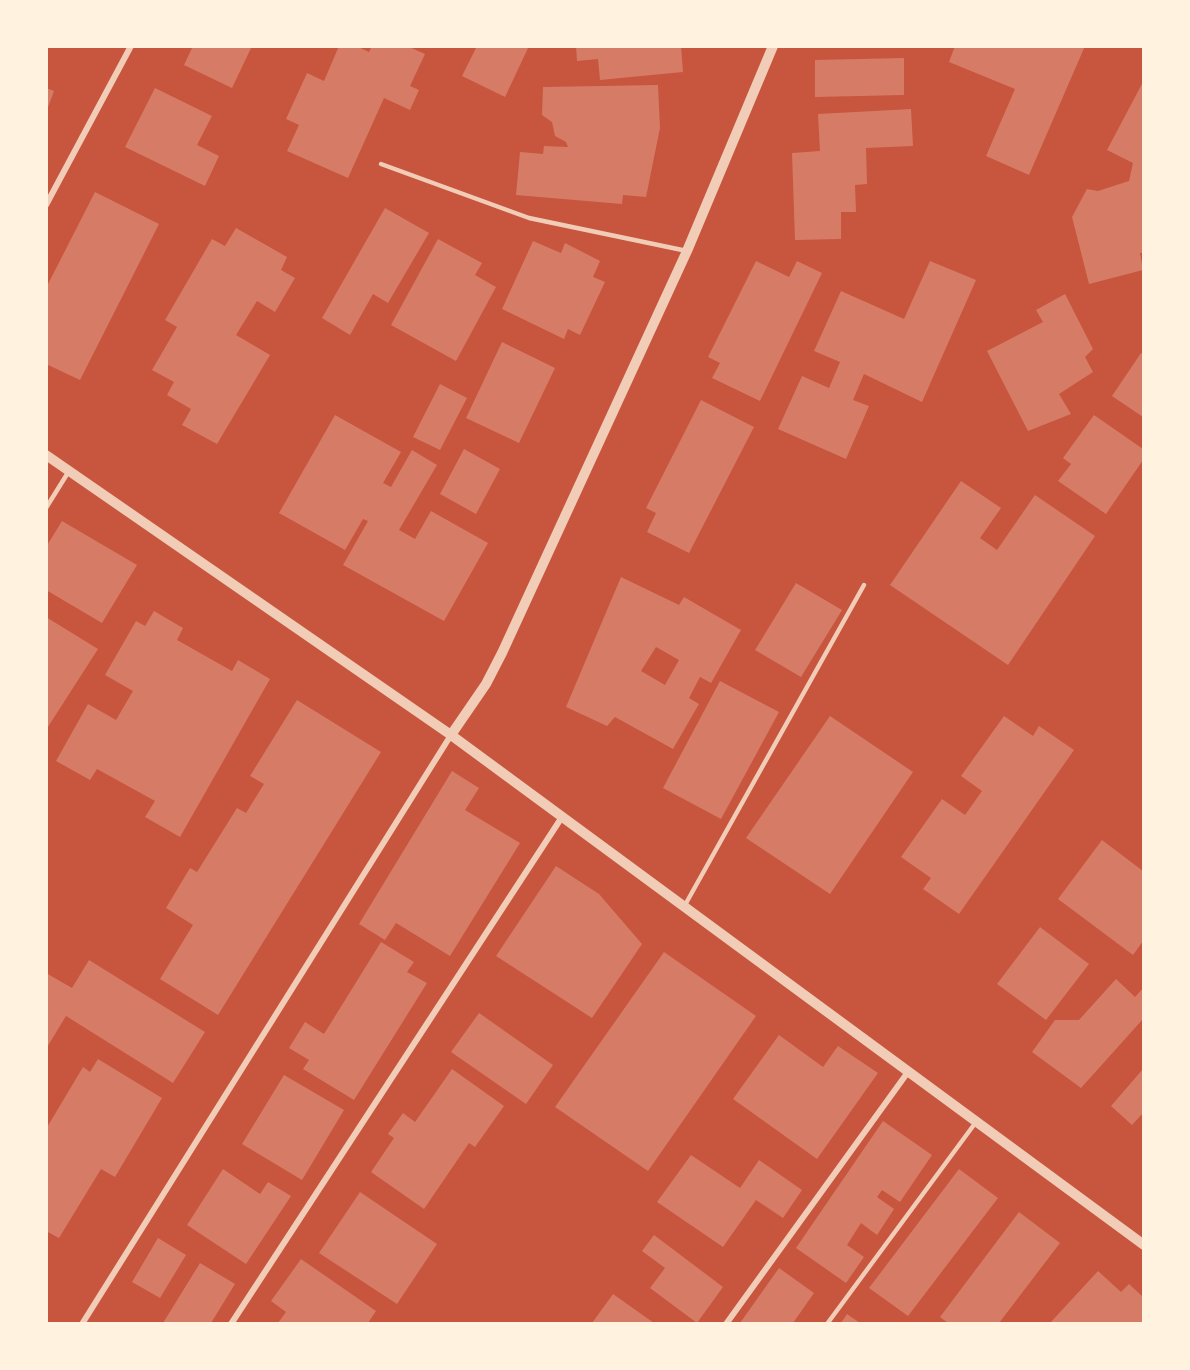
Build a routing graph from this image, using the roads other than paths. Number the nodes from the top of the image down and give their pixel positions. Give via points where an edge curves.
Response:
1 (131, 46) edge
2 (773, 46) edge
3 (381, 164) dead end
4 (46, 205) edge
5 (687, 251) junction
6 (46, 455) edge
7 (69, 471) junction
8 (46, 508) edge
9 (864, 585) dead end
10 (451, 735) junction
11 (562, 817) junction
12 (684, 907) junction
13 (908, 1072) junction
14 (976, 1122) junction
15 (1143, 1245) edge
16 (82, 1323) edge
17 (231, 1323) edge
18 (726, 1323) edge
19 (827, 1323) edge

1 - 4 street
2 - 5 street
3 - 5 lane via 529,218
5 - 10 street via 502,653
6 - 7 street
7 - 8 lane
7 - 10 street
9 - 12 lane
10 - 11 street
10 - 16 street
11 - 12 street
11 - 17 street
12 - 13 street
13 - 14 street
13 - 18 street
14 - 15 street
14 - 19 lane

